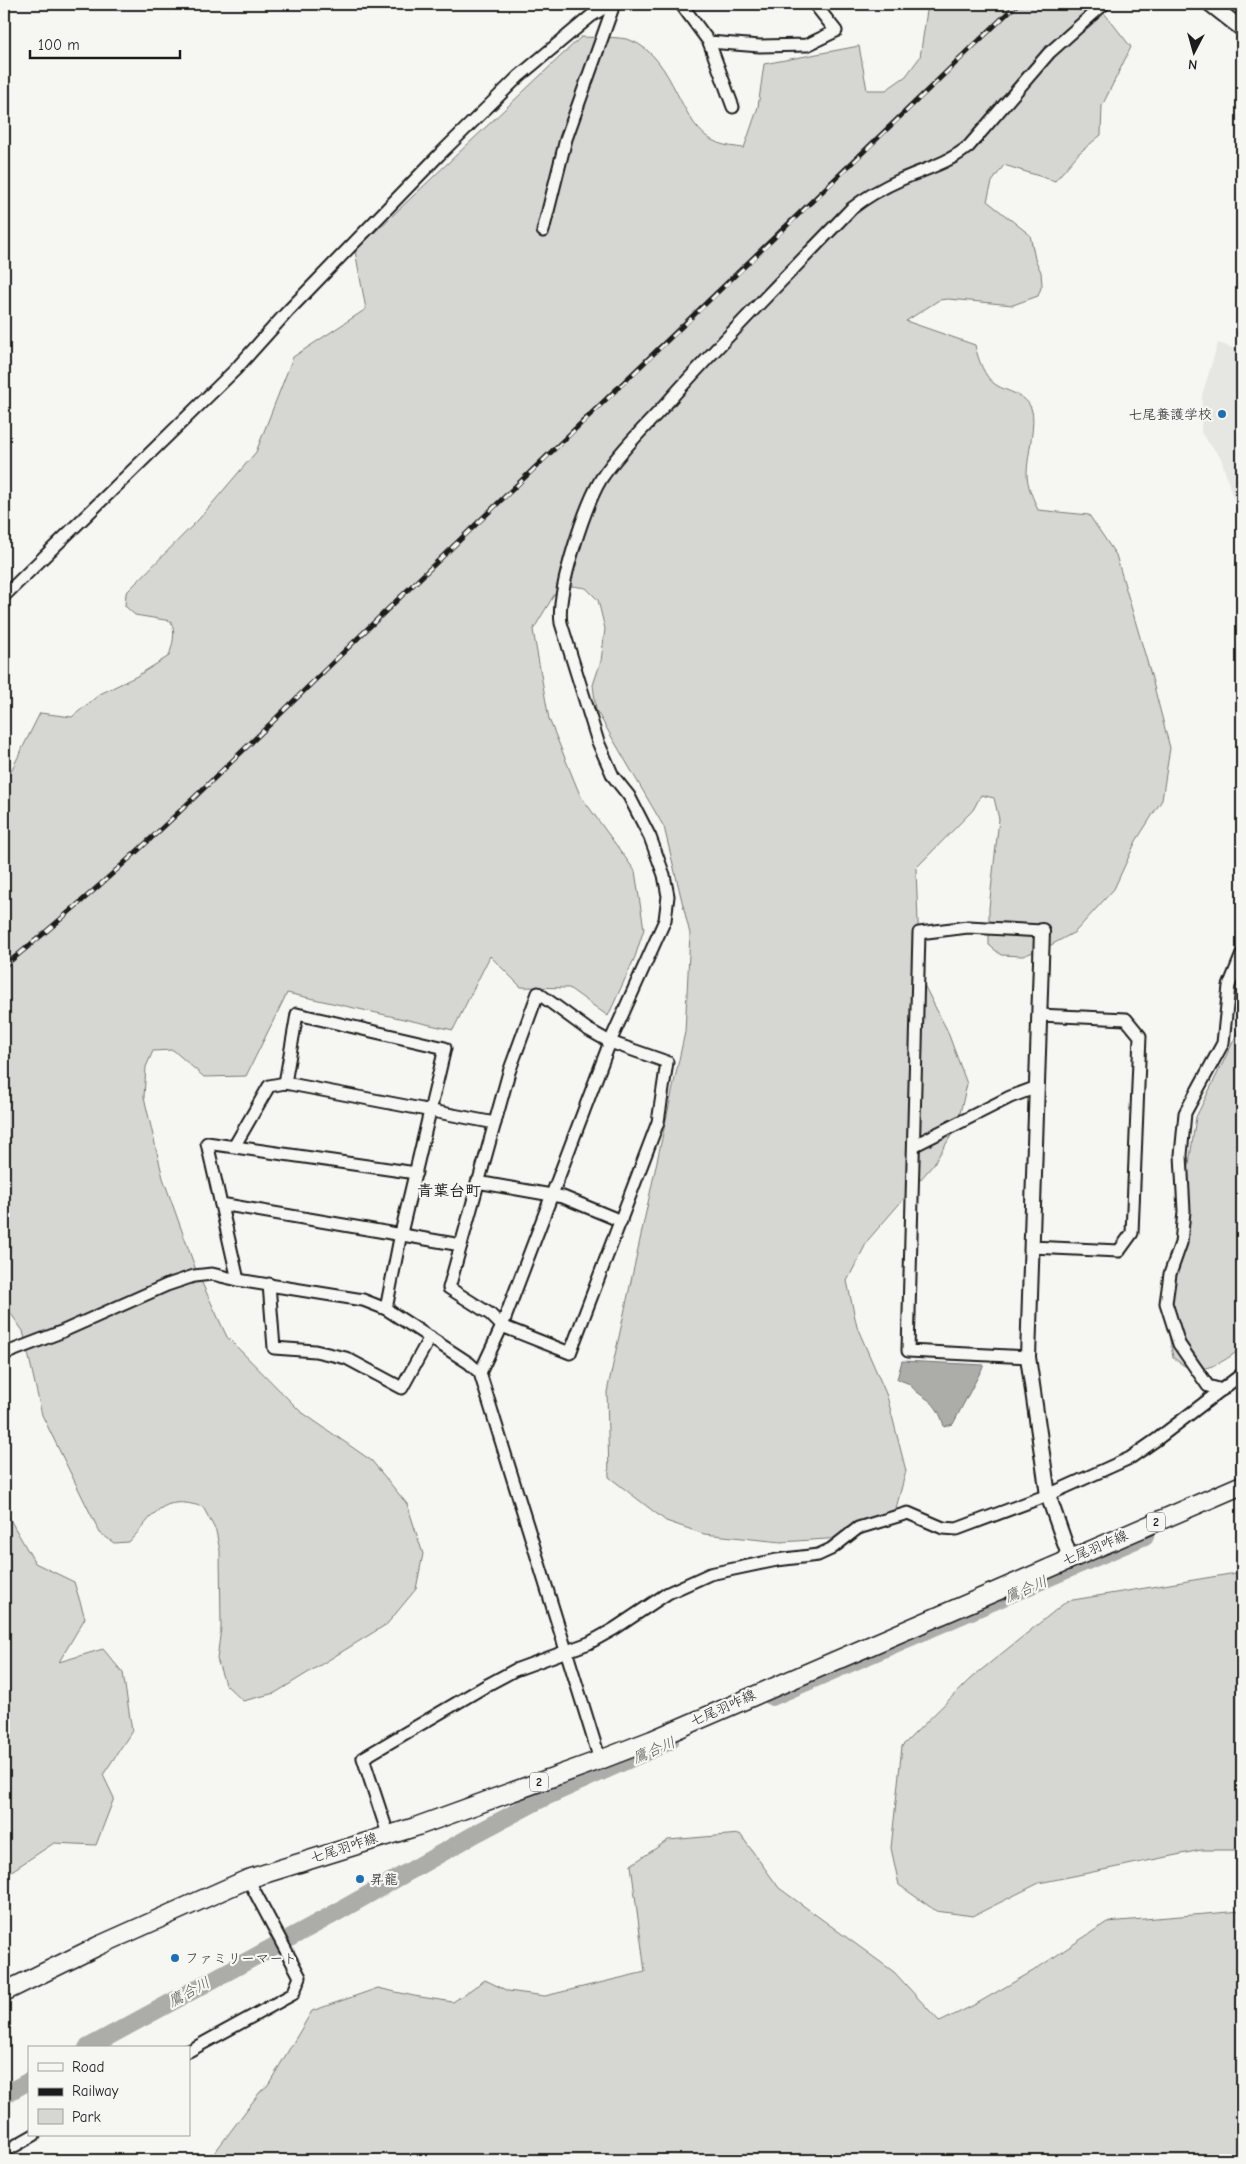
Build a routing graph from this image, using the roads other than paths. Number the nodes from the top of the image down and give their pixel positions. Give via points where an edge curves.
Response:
1 (611, 4) edge
2 (681, 4) edge
3 (817, 4) edge
4 (1104, 4) edge
5 (1210, 4) edge
6 (1242, 29) edge
7 (709, 42) junction
8 (733, 107) dead end
9 (544, 231) dead end
10 (4, 596) edge
11 (1042, 931) joint
12 (1242, 954) edge
13 (1039, 1015) junction
14 (610, 1042) junction
15 (285, 1083) junction
16 (1037, 1087) junction
17 (430, 1112) junction
18 (495, 1123) junction
19 (235, 1145) junction
20 (915, 1145) junction
21 (416, 1173) junction
22 (477, 1182) junction
23 (552, 1194) junction
24 (221, 1204) junction
25 (622, 1221) junction
26 (401, 1234) junction
27 (461, 1245) junction
28 (1031, 1248) junction
29 (238, 1280) junction
30 (269, 1284) junction
31 (386, 1309) junction
32 (502, 1326) junction
33 (430, 1337) junction
34 (4, 1354) edge
35 (1028, 1357) junction
36 (480, 1373) junction
37 (1242, 1374) edge
38 (1222, 1390) junction
39 (1242, 1485) edge
40 (1048, 1495) junction
41 (1070, 1558) junction
42 (566, 1652) junction
43 (600, 1760) junction
44 (388, 1834) junction
45 (248, 1879) junction
46 (4, 1992) edge
47 (190, 2050) edge
48 (32, 2136) edge
49 (4, 2152) edge

1 - 9 street via 612,10 566,139
1 - 10 street via 591,16 518,78 439,155 235,370
2 - 7 street
3 - 7 street via 836,31 807,44 760,46
4 - 14 street via 1049,53 958,156 903,179 851,209 688,379 617,458 593,494 566,574 560,623 601,749 613,776 629,796 650,837 668,896 665,920
5 - 6 street
7 - 8 street
11 - 13 street
11 - 20 street via 968,927 919,933
12 - 38 street via 1229,986 1223,1043 1185,1113 1181,1155 1184,1211 1181,1243 1170,1274 1166,1303 1179,1344 1208,1386
13 - 16 street
13 - 28 street via 1126,1019 1140,1036 1132,1233 1119,1252
14 - 18 street via 538,993 509,1072
14 - 23 street
14 - 25 street via 668,1062 658,1122
15 - 17 street
15 - 17 street via 298,1014 445,1048
15 - 19 street via 269,1086
16 - 20 street via 1010,1097
16 - 28 street
17 - 18 street
17 - 21 street
18 - 22 street
19 - 21 street
19 - 24 street via 207,1143
20 - 35 street via 908,1351
21 - 26 street
22 - 23 street
22 - 27 street
23 - 25 street
23 - 32 street
24 - 26 street
24 - 29 street
25 - 32 street via 570,1353
26 - 27 street
26 - 31 street
27 - 32 street via 449,1288 490,1314
28 - 35 street
29 - 30 street
29 - 34 street via 212,1274 194,1276
30 - 31 street via 363,1300
30 - 33 street via 274,1348 315,1351 346,1358 402,1388
31 - 33 street
32 - 36 street
33 - 36 street
35 - 40 street
36 - 42 street
37 - 38 street
38 - 40 street via 1130,1458
39 - 41 main road, 七尾羽咋線 / 2
40 - 41 street
40 - 42 street via 957,1530 908,1514 858,1528 818,1555 710,1574 668,1594 614,1629
41 - 43 main road, 七尾羽咋線 / 2
42 - 43 street
42 - 44 street via 509,1673 363,1758
43 - 44 main road, 七尾羽咋線 / 2
44 - 45 main road, 七尾羽咋線 / 2
45 - 46 main road, 七尾羽咋線 / 2
45 - 47 street via 299,1975 298,1984 293,1994
48 - 49 street

